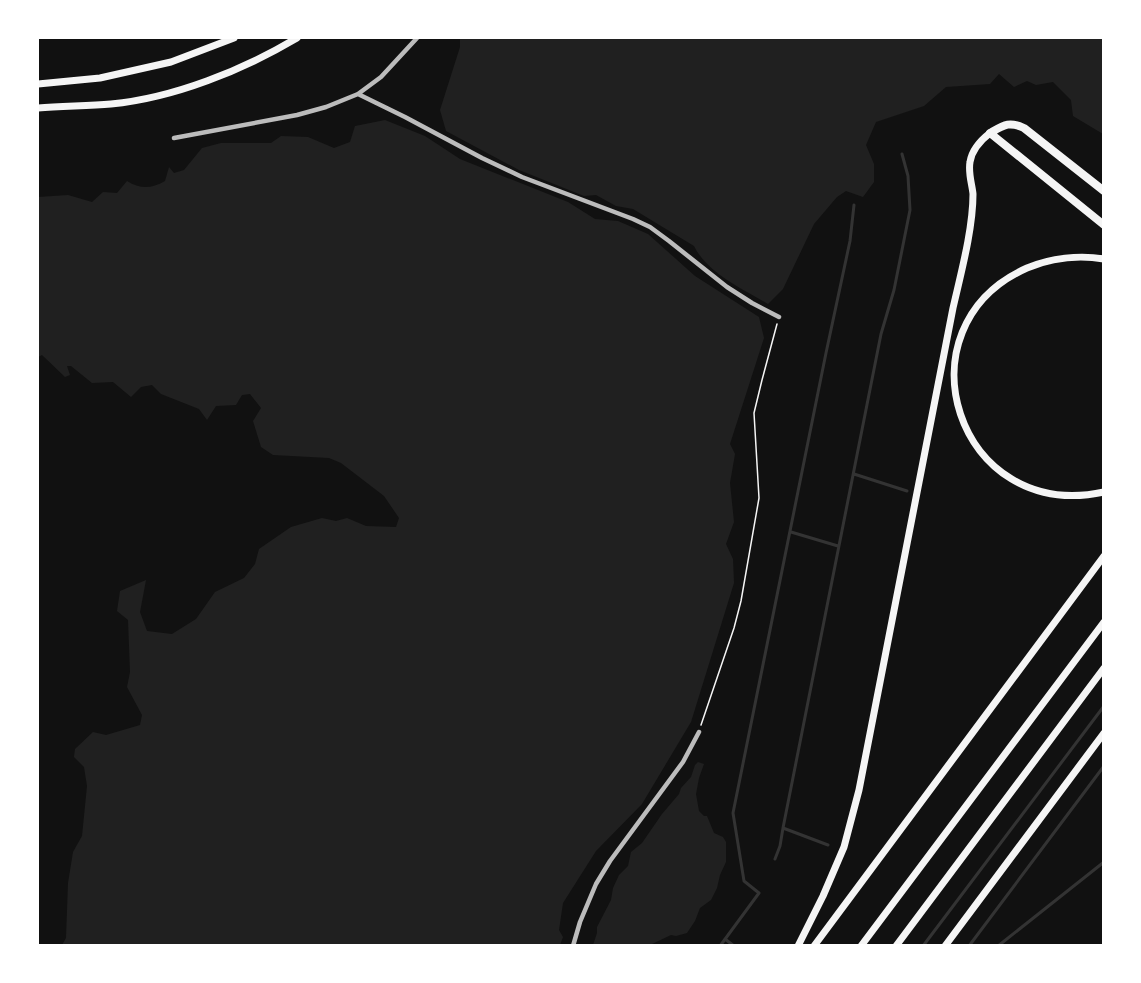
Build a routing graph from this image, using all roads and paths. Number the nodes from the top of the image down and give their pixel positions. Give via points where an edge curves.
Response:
1 (234, 38) edge
2 (297, 38) edge
3 (417, 38) edge
4 (38, 84) edge
5 (358, 94) junction
6 (38, 108) edge
7 (990, 133) junction
8 (174, 138) dead end
9 (1104, 191) edge
10 (1104, 225) edge
11 (1104, 259) edge
12 (779, 317) joint
13 (1104, 492) edge
14 (1104, 556) edge
15 (1104, 622) edge
16 (1104, 668) edge
17 (699, 732) joint
18 (1104, 733) edge
19 (573, 945) edge
20 (798, 945) edge
21 (814, 945) edge
22 (861, 945) edge
23 (896, 945) edge
24 (945, 945) edge

1 - 4 main road via 171,62 100,78
2 - 6 main road via 208,81 151,97 112,104
3 - 5 street via 381,77
5 - 8 street via 297,115
5 - 12 street via 522,177 650,227 727,288
7 - 9 highway via 1010,124 1023,128
7 - 10 highway
7 - 20 main road via 980,141 970,162 973,194 964,260 859,790 844,847
11 - 13 main road via 1082,257 1044,263 994,288 970,317 956,355 954,380 956,401 972,441 1001,472 1041,492
12 - 17 path via 754,413 759,498 741,601
14 - 21 main road
15 - 22 main road
16 - 23 main road
17 - 19 street via 683,762 596,884
18 - 24 main road

